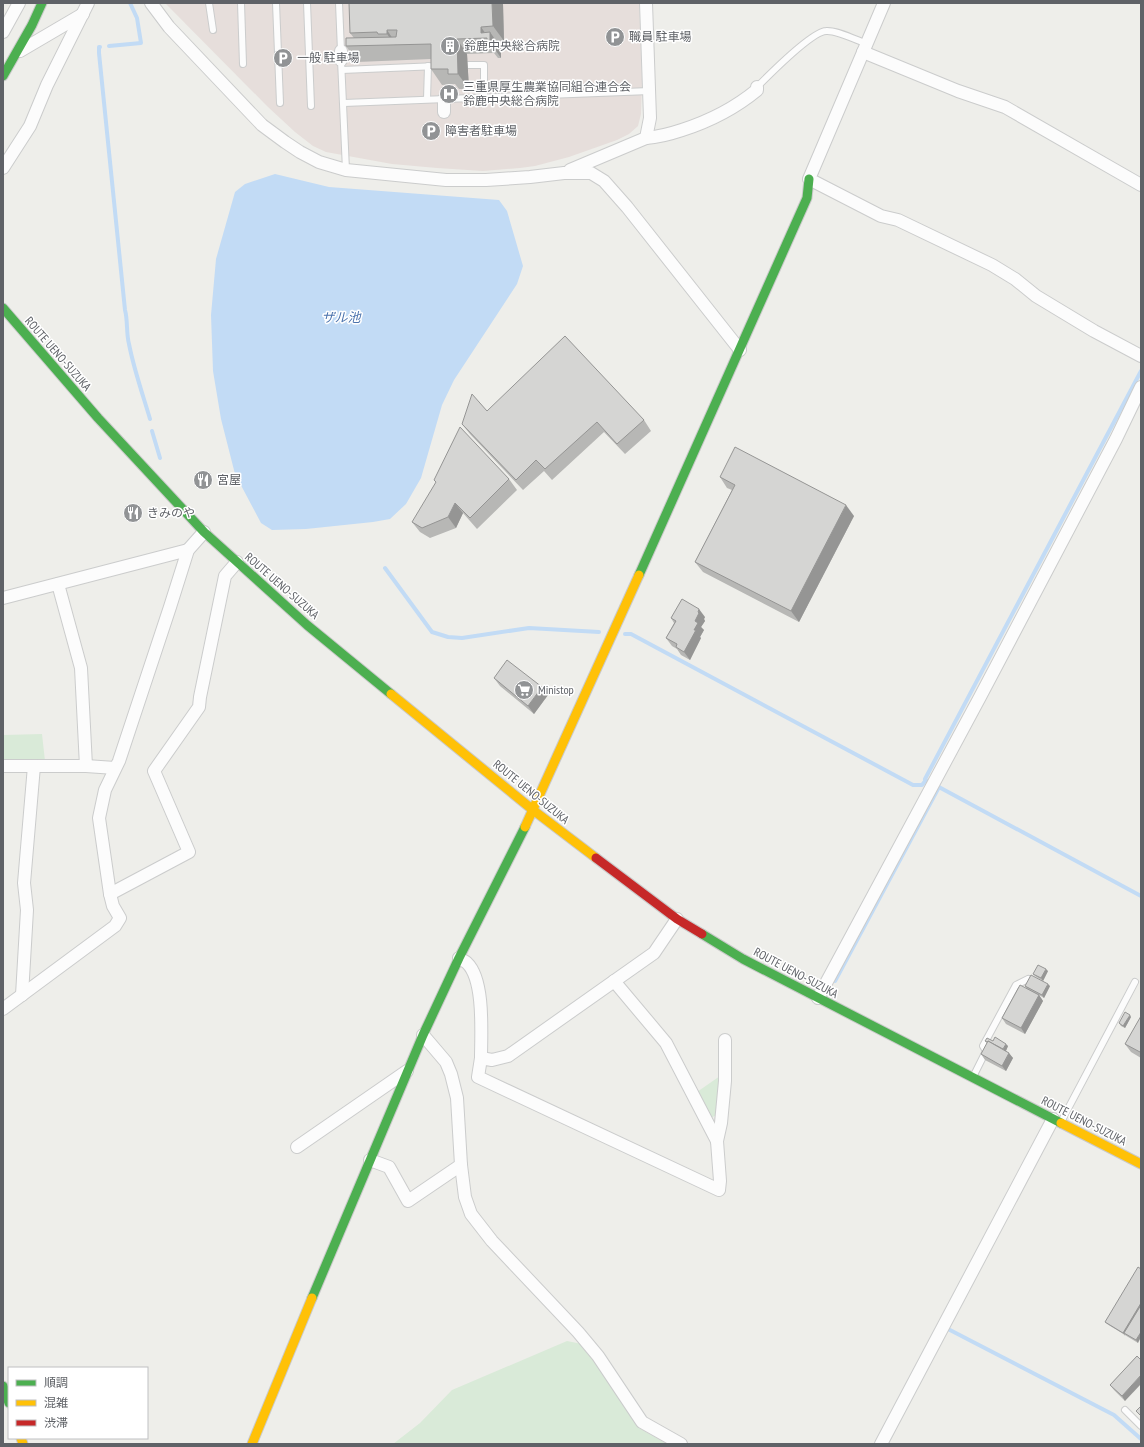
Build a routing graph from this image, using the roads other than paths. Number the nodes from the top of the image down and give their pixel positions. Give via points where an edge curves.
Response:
1 (19, 3) edge
2 (42, 3) edge
3 (88, 3) edge
4 (151, 3) edge
5 (209, 3) edge
6 (241, 3) edge
7 (276, 3) edge
8 (307, 3) edge
9 (339, 3) edge
10 (646, 3) edge
11 (884, 3) edge
12 (83, 14) junction
13 (213, 30) dead end
14 (3, 32) edge
15 (865, 48) junction
16 (15, 54) junction
17 (342, 60) junction
18 (243, 64) dead end
19 (428, 66) junction
20 (444, 66) edge
21 (452, 66) edge
22 (3, 76) edge
23 (757, 87) joint
24 (650, 91) junction
25 (484, 97) junction
26 (428, 99) junction
27 (444, 99) junction
28 (280, 103) dead end
29 (344, 103) junction
30 (311, 106) dead end
31 (444, 112) dead end
32 (646, 138) junction
33 (3, 168) edge
34 (346, 170) junction
35 (564, 173) junction
36 (809, 179) junction
37 (1141, 185) edge
38 (3, 308) edge
39 (740, 350) junction
40 (1139, 354) edge
41 (1141, 387) edge
42 (204, 532) junction
43 (188, 550) junction
44 (237, 562) junction
45 (58, 584) junction
46 (3, 598) edge
47 (3, 766) edge
48 (34, 766) junction
49 (86, 766) junction
50 (115, 768) junction
51 (533, 810) junction
52 (110, 894) junction
53 (677, 919) junction
54 (459, 958) junction
55 (1028, 979) edge
56 (614, 981) junction
57 (1135, 982) dead end
58 (22, 994) junction
59 (818, 998) junction
60 (3, 1009) edge
61 (423, 1035) junction
62 (725, 1040) dead end
63 (481, 1058) junction
64 (407, 1071) junction
65 (973, 1078) junction
66 (1057, 1121) junction
67 (717, 1141) junction
68 (297, 1147) dead end
69 (370, 1160) junction
70 (1141, 1164) edge
71 (461, 1165) junction
72 (3, 1386) edge
73 (8, 1400) edge
74 (1125, 1410) dead end
75 (1141, 1426) edge
76 (252, 1444) edge
77 (681, 1444) edge
78 (881, 1444) edge

1 - 14 street
2 - 16 main road
3 - 12 street
4 - 34 street via 169,27 262,125 300,152 319,162
5 - 13 lane
6 - 18 lane
7 - 28 lane
8 - 30 lane
9 - 17 lane
10 - 24 street
11 - 15 street
12 - 16 street
12 - 33 street via 47,85 30,126
15 - 23 lane via 825,30 817,33 782,62
15 - 36 street
15 - 37 street via 958,90 1005,107
16 - 22 main road
17 - 19 lane
17 - 29 lane
19 - 20 lane
19 - 26 lane
21 - 25 lane via 484,65
23 - 32 street via 757,90 742,103 712,120 658,138
24 - 25 lane
24 - 32 street via 650,118
25 - 27 lane
26 - 27 lane
26 - 29 lane
27 - 31 street
29 - 34 lane
32 - 35 street
34 - 35 street via 446,180 530,178
35 - 39 street via 591,173 604,181
36 - 39 main road via 807,198
36 - 40 street via 881,216 898,220 992,265 1036,296 1094,331
38 - 42 main road, ROUTE UENO-SUZUKA via 98,418
39 - 51 main road
41 - 59 street via 980,697
42 - 43 street
42 - 44 main road, ROUTE UENO-SUZUKA
43 - 45 street
43 - 50 street via 166,622
44 - 51 main road, ROUTE UENO-SUZUKA via 307,625
44 - 52 street via 225,576 199,707 154,771 189,852
45 - 46 street
45 - 49 street via 81,668
47 - 48 street
48 - 49 street
48 - 58 street via 24,883 27,910
49 - 50 street
50 - 52 street via 105,790 99,818
51 - 53 main road, ROUTE UENO-SUZUKA
51 - 54 main road
52 - 58 street via 120,918 115,926
53 - 56 street via 654,953
53 - 59 main road, ROUTE UENO-SUZUKA via 743,959
54 - 61 main road
54 - 63 street via 474,972 481,1007
55 - 65 lane via 1016,985 983,1046 986,1051
56 - 63 street via 508,1056 492,1060
56 - 67 street via 666,1043
57 - 66 lane
58 - 60 street
59 - 65 main road, ROUTE UENO-SUZUKA
61 - 64 main road
61 - 71 street via 446,1062 451,1074 457,1098
62 - 67 street via 725,1081
63 - 67 street via 478,1077 719,1190
64 - 68 street
64 - 69 main road
65 - 66 main road, ROUTE UENO-SUZUKA
66 - 70 main road, ROUTE UENO-SUZUKA
66 - 78 street
69 - 71 street via 389,1167 408,1201
69 - 76 main road
71 - 77 street via 465,1197 471,1214 482,1230 578,1332 598,1356 642,1422
72 - 73 main road
74 - 75 lane

